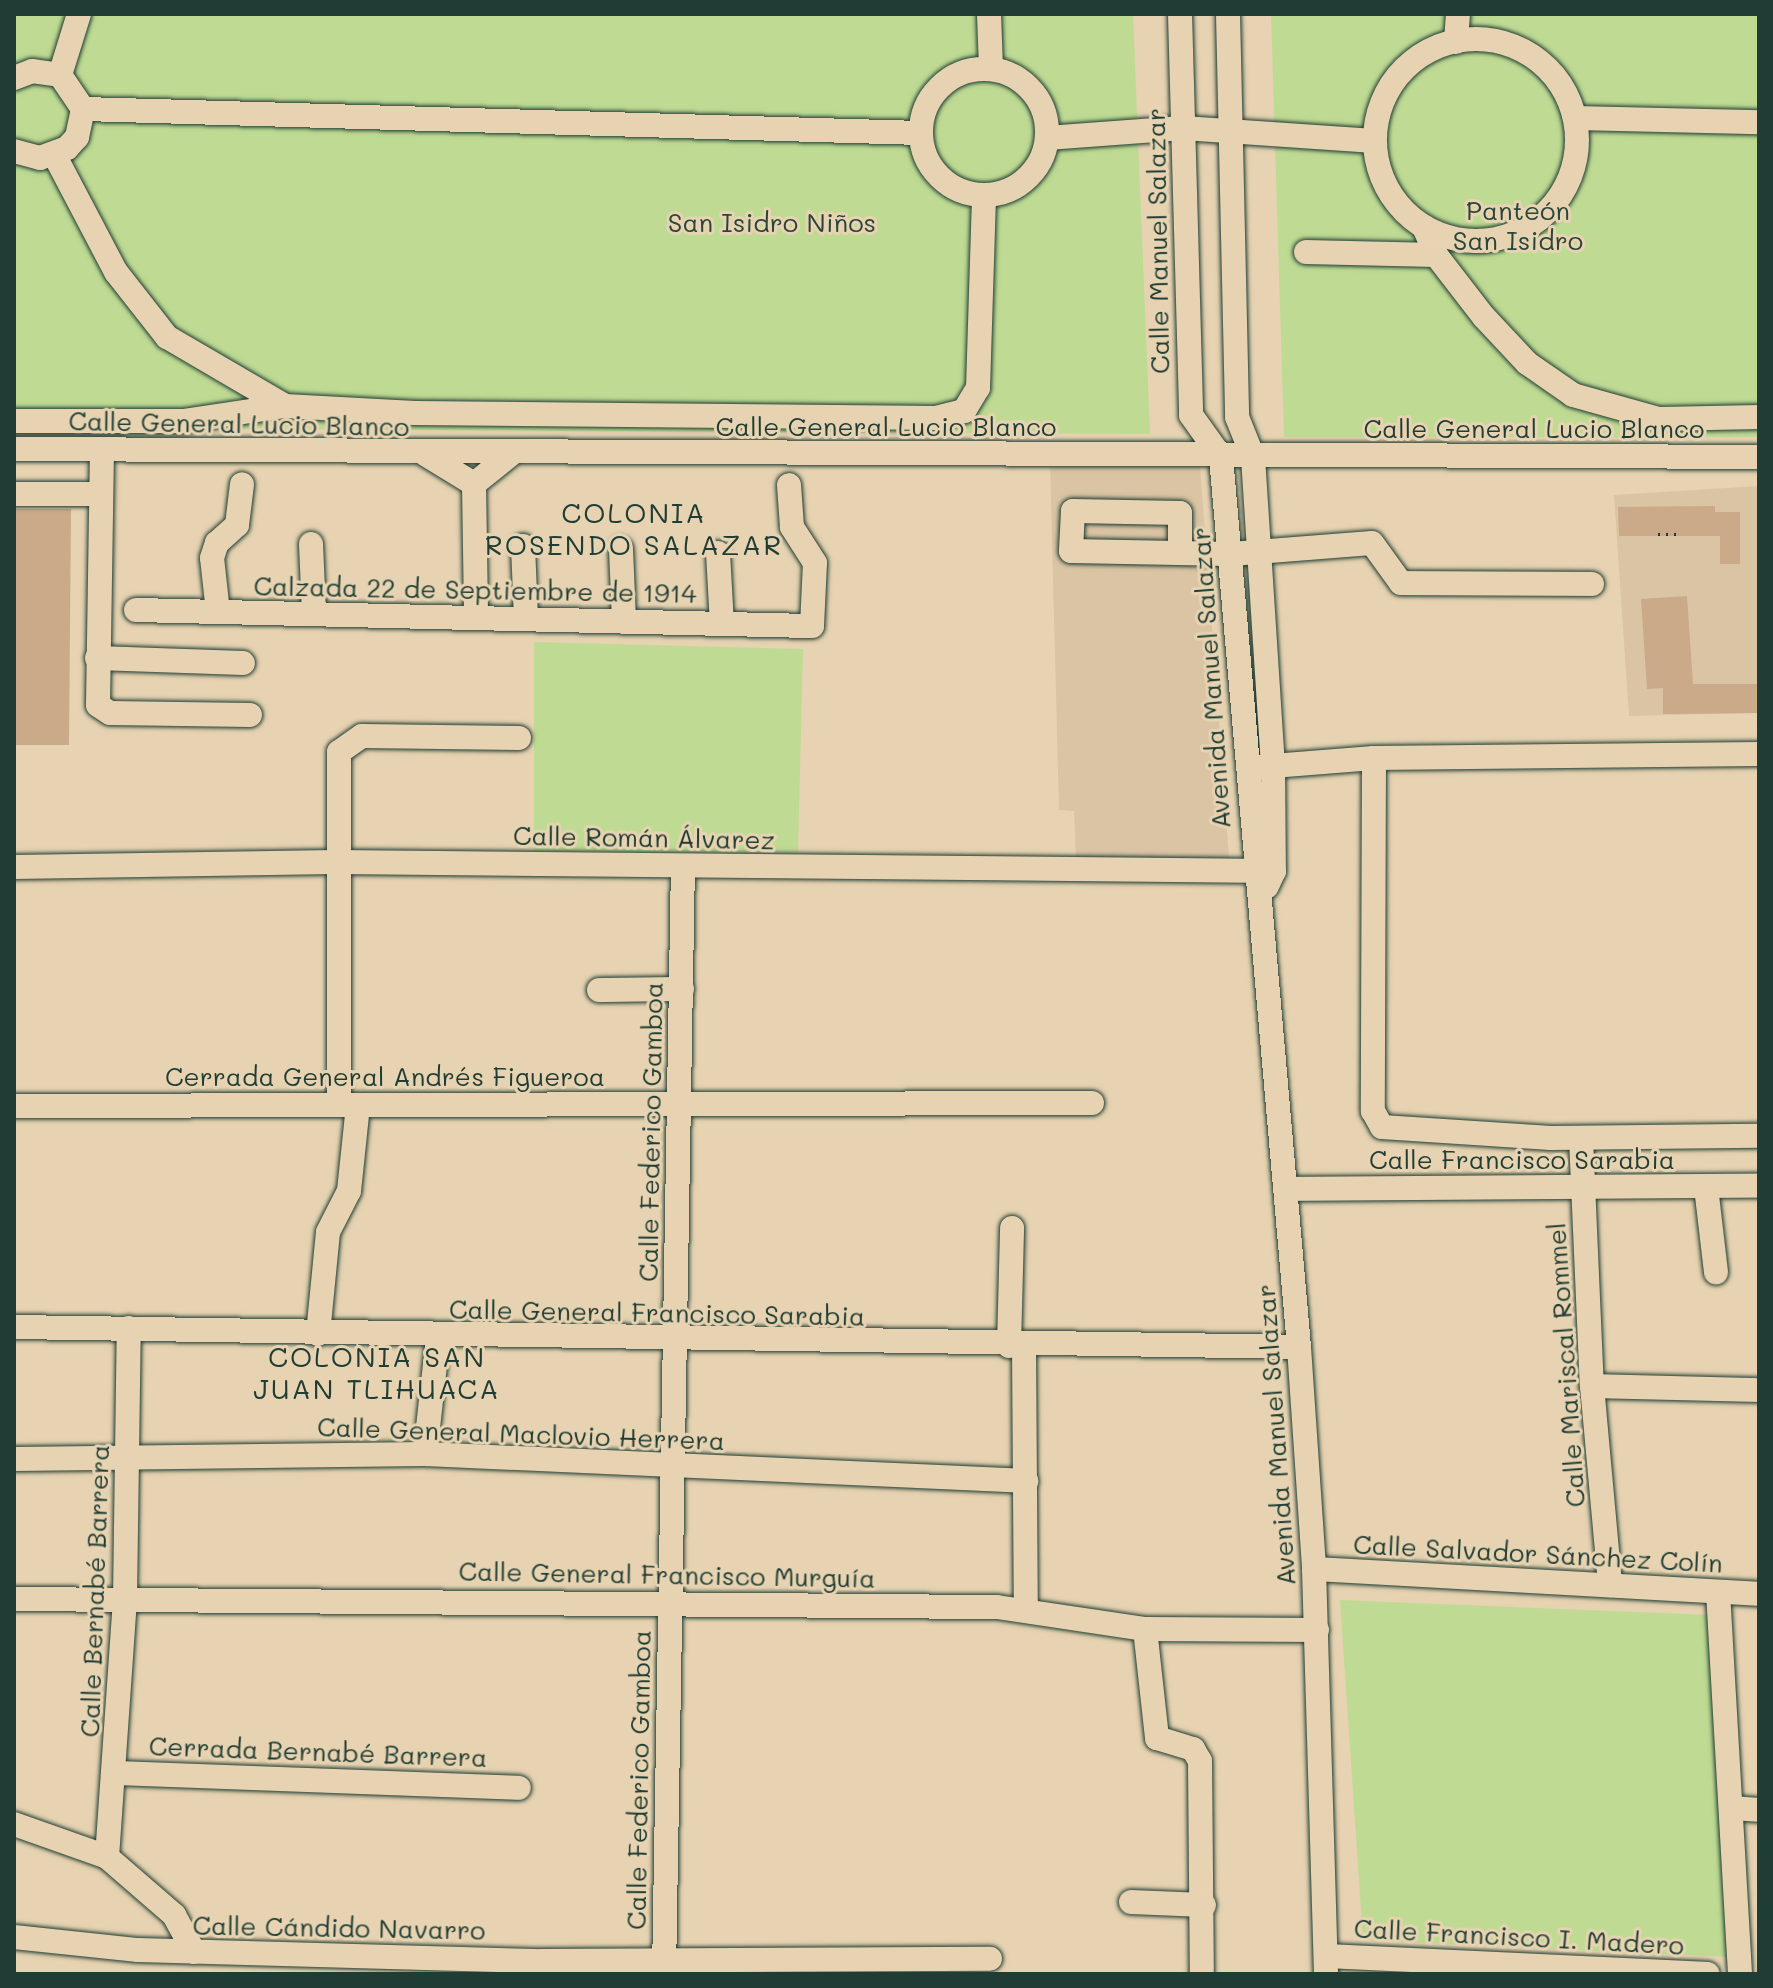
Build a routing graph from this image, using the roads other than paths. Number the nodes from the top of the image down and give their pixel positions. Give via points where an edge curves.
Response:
1 (79, 14) edge
2 (989, 14) edge
3 (1180, 14) edge
4 (1228, 14) edge
5 (1458, 14) edge
6 (1456, 42) junction
7 (991, 69) junction
8 (60, 75) junction
9 (14, 78) edge
10 (83, 109) junction
11 (1576, 118) junction
12 (1759, 122) edge
13 (1183, 128) junction
14 (1230, 129) junction
15 (920, 133) junction
16 (1047, 138) junction
17 (1375, 141) junction
18 (14, 151) edge
19 (55, 156) junction
20 (984, 195) junction
21 (1424, 227) junction
22 (1306, 252) dead end
23 (1436, 255) junction
24 (285, 406) junction
25 (1759, 417) edge
26 (14, 421) edge
27 (14, 449) edge
28 (102, 450) junction
29 (425, 454) junction
30 (510, 455) junction
31 (1221, 457) junction
32 (1253, 457) junction
33 (1759, 457) edge
34 (242, 484) dead end
35 (474, 484) junction
36 (789, 485) dead end
37 (14, 494) edge
38 (101, 494) junction
39 (311, 544) dead end
40 (523, 546) dead end
41 (621, 549) dead end
42 (1259, 551) junction
43 (718, 553) dead end
44 (1180, 553) dead end
45 (1231, 554) junction
46 (1592, 584) dead end
47 (136, 610) dead end
48 (218, 612) junction
49 (314, 614) junction
50 (476, 618) junction
51 (526, 619) junction
52 (624, 622) junction
53 (722, 624) junction
54 (1265, 640) junction
55 (1238, 642) junction
56 (97, 658) junction
57 (243, 663) dead end
58 (250, 715) dead end
59 (519, 738) dead end
60 (1759, 754) edge
61 (1374, 758) junction
62 (1273, 766) junction
63 (1246, 768) junction
64 (335, 862) junction
65 (14, 867) edge
66 (683, 867) junction
67 (1263, 871) junction
68 (682, 989) junction
69 (599, 990) dead end
70 (1092, 1103) dead end
71 (349, 1105) junction
72 (681, 1105) junction
73 (14, 1106) edge
74 (1759, 1136) edge
75 (1581, 1138) junction
76 (1759, 1186) edge
77 (1706, 1187) junction
78 (1582, 1188) junction
79 (1285, 1189) junction
80 (1012, 1228) dead end
81 (1716, 1272) dead end
82 (14, 1327) edge
83 (129, 1328) junction
84 (318, 1334) junction
85 (438, 1338) junction
86 (674, 1341) junction
87 (1016, 1346) junction
88 (1299, 1347) junction
89 (1592, 1386) junction
90 (1759, 1390) edge
91 (425, 1454) junction
92 (14, 1459) edge
93 (129, 1459) junction
94 (673, 1466) junction
95 (1026, 1481) junction
96 (1314, 1569) junction
97 (1610, 1585) junction
98 (1718, 1592) junction
99 (1759, 1594) edge
100 (14, 1599) edge
101 (125, 1599) junction
102 (671, 1602) junction
103 (1026, 1609) junction
104 (1145, 1629) junction
105 (1317, 1630) junction
106 (115, 1773) junction
107 (519, 1788) dead end
108 (1732, 1808) junction
109 (1759, 1810) edge
110 (14, 1824) edge
111 (107, 1857) junction
112 (1131, 1902) dead end
113 (1204, 1905) junction
114 (14, 1937) edge
115 (194, 1952) junction
116 (990, 1959) dead end
117 (137, 1962) edge
118 (1327, 1965) edge
119 (543, 1967) edge
120 (664, 1968) edge
121 (1202, 1974) edge
122 (1708, 1974) edge
123 (1740, 1974) edge

1 - 8 street
2 - 7 street
3 - 13 street, Calle Manuel Salazar
4 - 14 street
5 - 6 street
6 - 11 street via 1515,46 1543,63 1564,88
6 - 17 street via 1421,55 1397,77 1380,107
7 - 15 street via 948,79 928,103
7 - 16 street via 1030,88 1043,107
8 - 9 street via 32,71
8 - 10 street
10 - 15 street
10 - 19 street via 77,137
11 - 12 street
11 - 21 street via 1577,151 1569,182 1551,209 1523,230 1491,241 1456,240
13 - 14 street
13 - 16 street
13 - 31 street, Calle Manuel Salazar via 1191,415
14 - 17 street
14 - 32 street via 1237,417
15 - 20 street via 933,171 947,184
16 - 20 street via 1023,182
17 - 21 street via 1380,175 1397,205
18 - 19 street
19 - 24 street via 116,272 167,337
20 - 24 street via 978,388 964,411 921,418 415,413
21 - 23 street
22 - 23 street
23 - 25 street via 1527,363 1573,395 1659,419
24 - 26 street via 183,421
27 - 28 street, Calle General Lucio Blanco
28 - 29 street, Calle General Lucio Blanco
28 - 38 street
29 - 30 street, Calle General Lucio Blanco
29 - 35 street
30 - 31 street, Calle General Lucio Blanco
30 - 35 street
31 - 32 street, Calle General Lucio Blanco
31 - 45 street, Avenida Manuel Salazar
32 - 33 street, Calle General Lucio Blanco
32 - 42 street, Avenida Manuel Salazar
34 - 48 street via 237,525 217,543 212,558
35 - 50 street
36 - 53 street, Calzada 22 de Septiembre de 1914 via 792,527 815,563 812,626
37 - 38 street
38 - 56 street
39 - 49 street
40 - 51 street
41 - 52 street
42 - 45 street
42 - 46 street via 1372,543 1401,583
42 - 54 street, Avenida Manuel Salazar
43 - 53 street
44 - 45 street
45 - 55 street, Avenida Manuel Salazar
47 - 48 street, Calzada 22 de Septiembre de 1914
48 - 49 street, Calzada 22 de Septiembre de 1914
49 - 50 street, Calzada 22 de Septiembre de 1914
50 - 51 street, Calzada 22 de Septiembre de 1914
51 - 52 street, Calzada 22 de Septiembre de 1914
52 - 53 street, Calzada 22 de Septiembre de 1914
54 - 55 street
54 - 62 street, Avenida Manuel Salazar
55 - 63 street, Avenida Manuel Salazar
56 - 57 street
56 - 58 street via 96,698 103,711
59 - 64 street via 362,736 347,741 336,767
60 - 61 street
61 - 62 street
61 - 75 street via 1375,1120 1391,1130
62 - 63 street
62 - 67 street, Avenida Manuel Salazar
63 - 67 street, Avenida Manuel Salazar
64 - 65 street, Calle Román Álvarez
64 - 66 street, Calle Román Álvarez
64 - 71 street
66 - 67 street, Calle Román Álvarez
66 - 68 street, Calle Federico Gamboa
67 - 79 street, Avenida Manuel Salazar
68 - 69 street
68 - 72 street, Calle Federico Gamboa
70 - 72 street, Cerrada General Andrés Figueroa
71 - 72 street, Cerrada General Andrés Figueroa
71 - 73 street, Cerrada General Andrés Figueroa
71 - 84 street via 349,1191 328,1232
72 - 86 street, Calle Federico Gamboa
74 - 75 street
75 - 78 street, Calle Mariscal Rommel
76 - 77 street, Calle Francisco Sarabia
77 - 78 street, Calle Francisco Sarabia
77 - 81 street
78 - 79 street, Calle Francisco Sarabia
78 - 89 street, Calle Mariscal Rommel
79 - 88 street, Avenida Manuel Salazar
80 - 87 street
82 - 83 street, Calle General Francisco Sarabia
83 - 84 street, Calle General Francisco Sarabia
83 - 93 street, Calle Bernabé Barrera
84 - 85 street, Calle General Francisco Sarabia
85 - 86 street, Calle General Francisco Sarabia
85 - 91 street
86 - 87 street, Calle General Francisco Sarabia
86 - 94 street, Calle Federico Gamboa
87 - 88 street, Calle General Francisco Sarabia
87 - 95 street
88 - 96 street, Avenida Manuel Salazar
89 - 90 street
89 - 97 street, Calle Mariscal Rommel
91 - 93 street, Calle General Maclovio Herrera
91 - 94 street, Calle General Maclovio Herrera
92 - 93 street, Calle General Maclovio Herrera
93 - 101 street, Calle Bernabé Barrera
94 - 95 street, Calle General Maclovio Herrera
94 - 102 street, Calle Federico Gamboa
95 - 103 street
96 - 97 street, Calle Salvador Sánchez Colín
96 - 105 street, Avenida Manuel Salazar
97 - 98 street, Calle Salvador Sánchez Colín
98 - 99 street, Calle Salvador Sánchez Colín
98 - 108 street
100 - 101 street, Calle General Francisco Murguía
101 - 102 street, Calle General Francisco Murguía
101 - 106 street, Calle Bernabé Barrera
102 - 103 street, Calle General Francisco Murguía
102 - 120 street, Calle Federico Gamboa
103 - 104 street, Calle General Francisco Murguía
104 - 105 street, Calle General Francisco Murguía
104 - 113 street via 1157,1738 1193,1749 1200,1761
105 - 118 street, Avenida Manuel Salazar
106 - 107 street, Cerrada Bernabé Barrera
106 - 111 street, Calle Bernabé Barrera
108 - 109 street
108 - 123 street
110 - 111 street
111 - 115 street via 174,1915
112 - 113 street
113 - 121 street
114 - 117 street, Calle Cándido Navarro
115 - 117 street, Calle Cándido Navarro
115 - 119 street, Calle Cándido Navarro
116 - 120 street, Calle Cándido Navarro
118 - 122 street, Calle Francisco I. Madero
119 - 120 street, Calle Cándido Navarro

